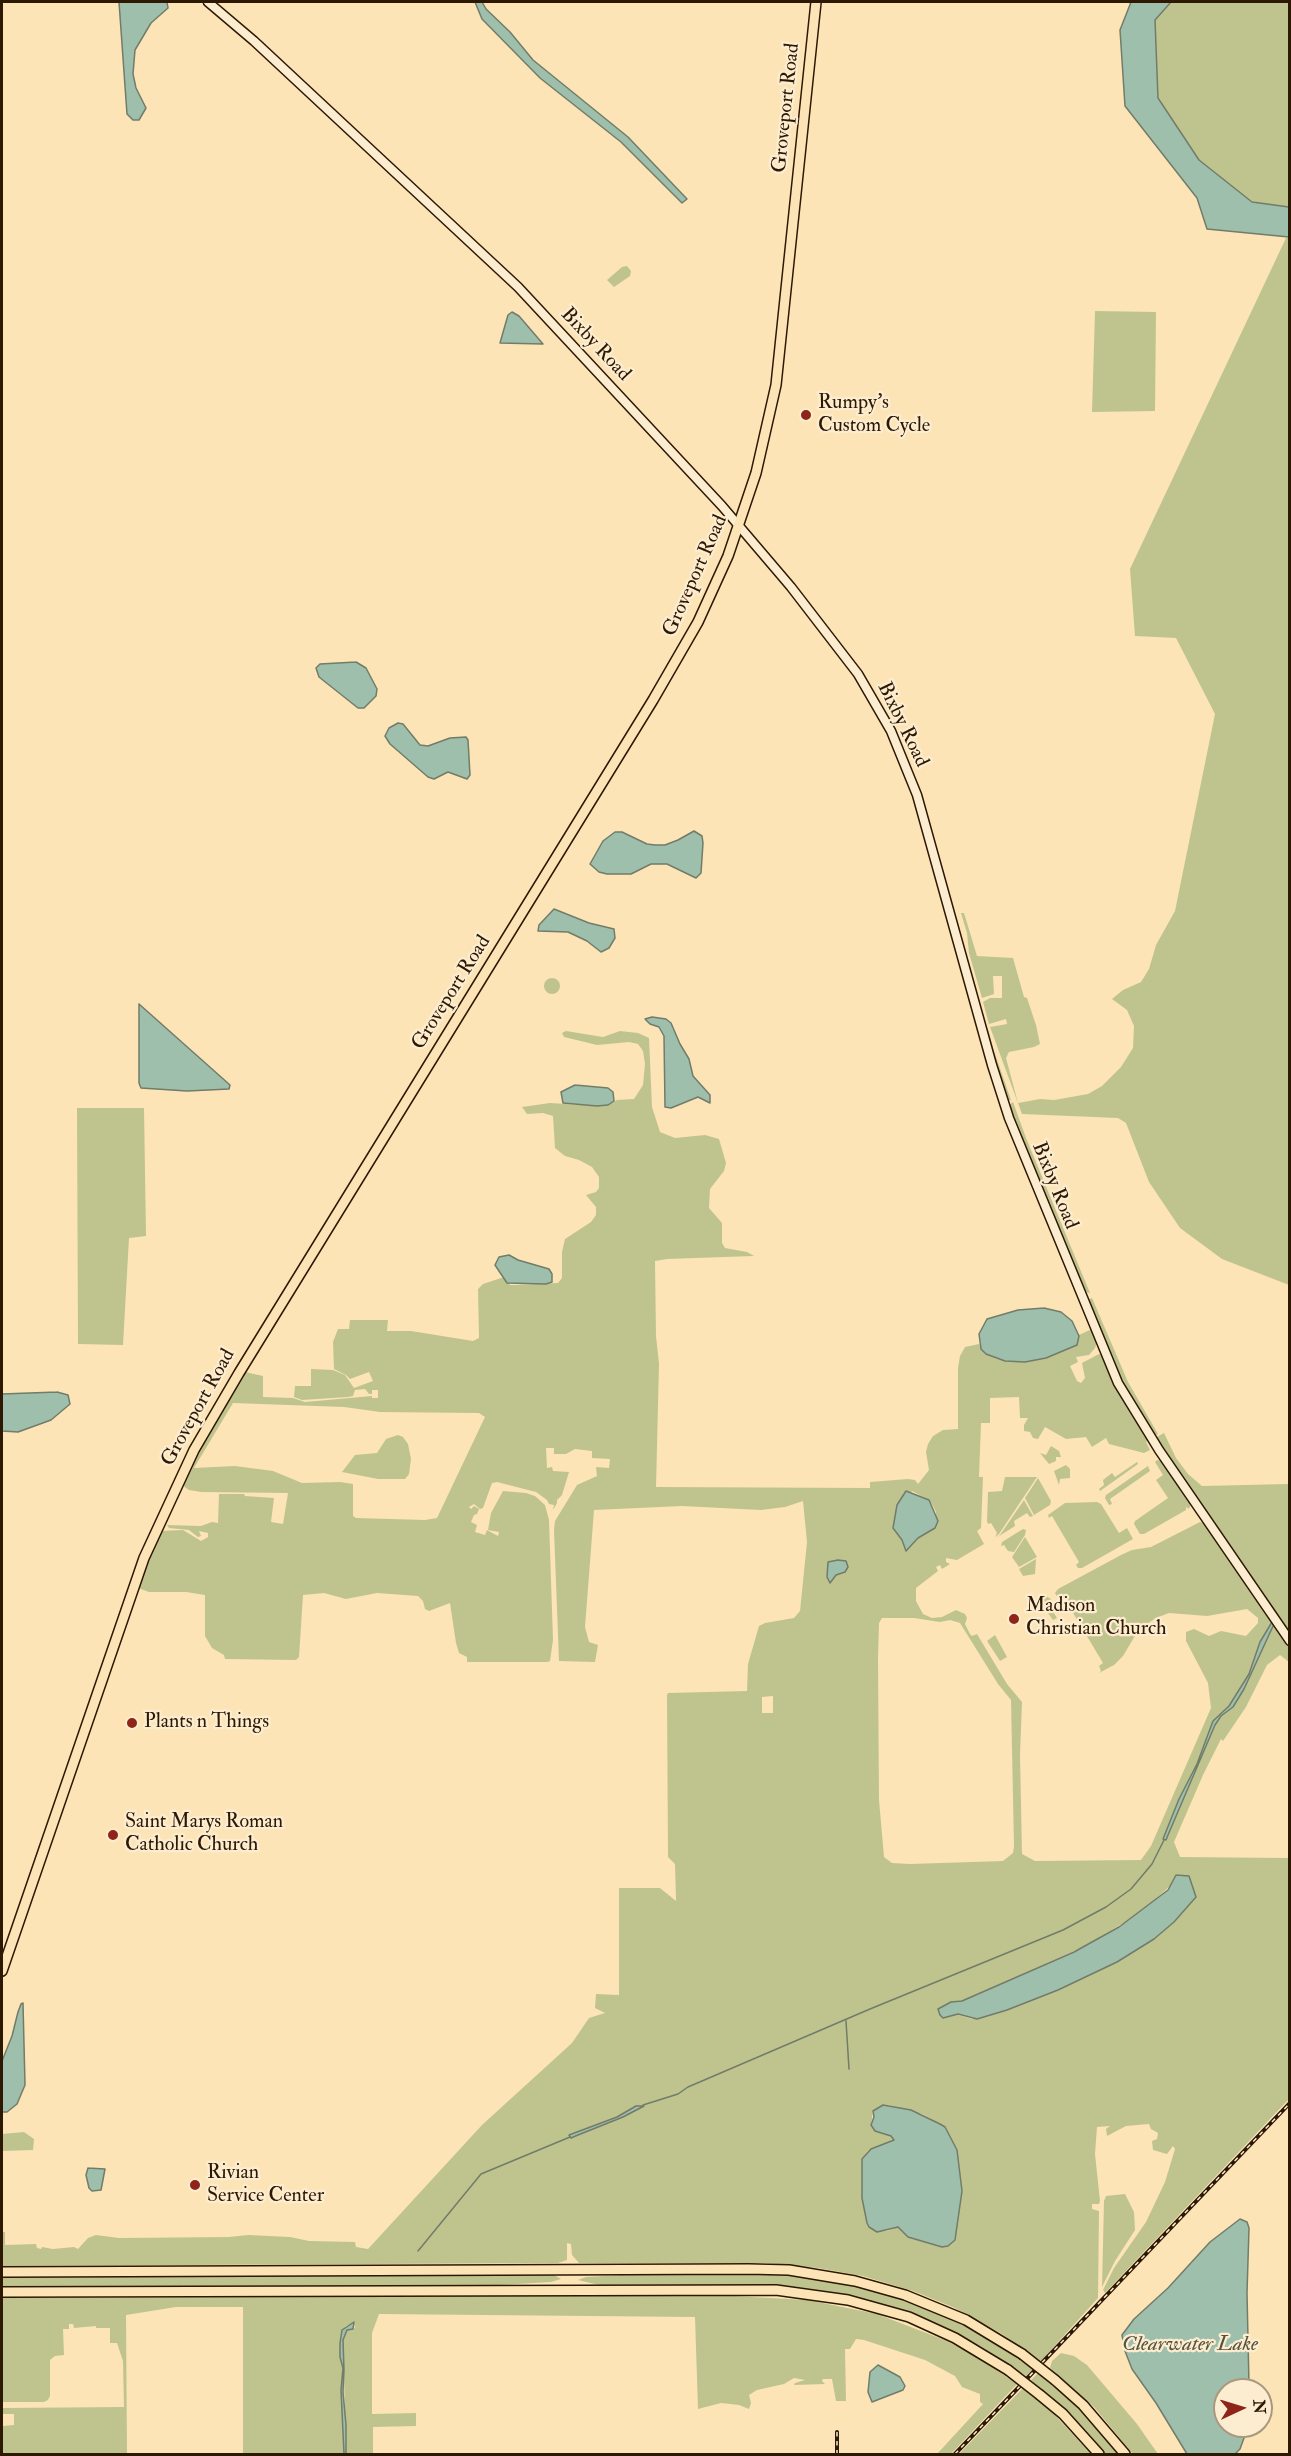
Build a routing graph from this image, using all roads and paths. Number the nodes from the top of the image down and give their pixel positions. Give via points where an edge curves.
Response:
1 (208, 2) edge
2 (816, 2) edge
3 (740, 526) junction
4 (1290, 1641) edge
5 (2, 1971) edge
6 (2, 2272) edge
7 (2, 2292) edge
8 (1099, 2454) edge
9 (1125, 2454) edge

1 - 3 street, Bixby Road via 500,269
2 - 3 main road, Groveport Road via 776,385
3 - 4 street, Bixby Road via 832,638 891,731 926,822 1009,1118 1104,1350 1135,1414
3 - 5 main road, Groveport Road via 716,586 685,646 194,1450 144,1558
6 - 9 main road, bridge via 789,2270 855,2281 905,2295 966,2320 1022,2354 1055,2380 1083,2405
7 - 8 main road, bridge via 793,2291 849,2300 909,2318 955,2338 1040,2395

